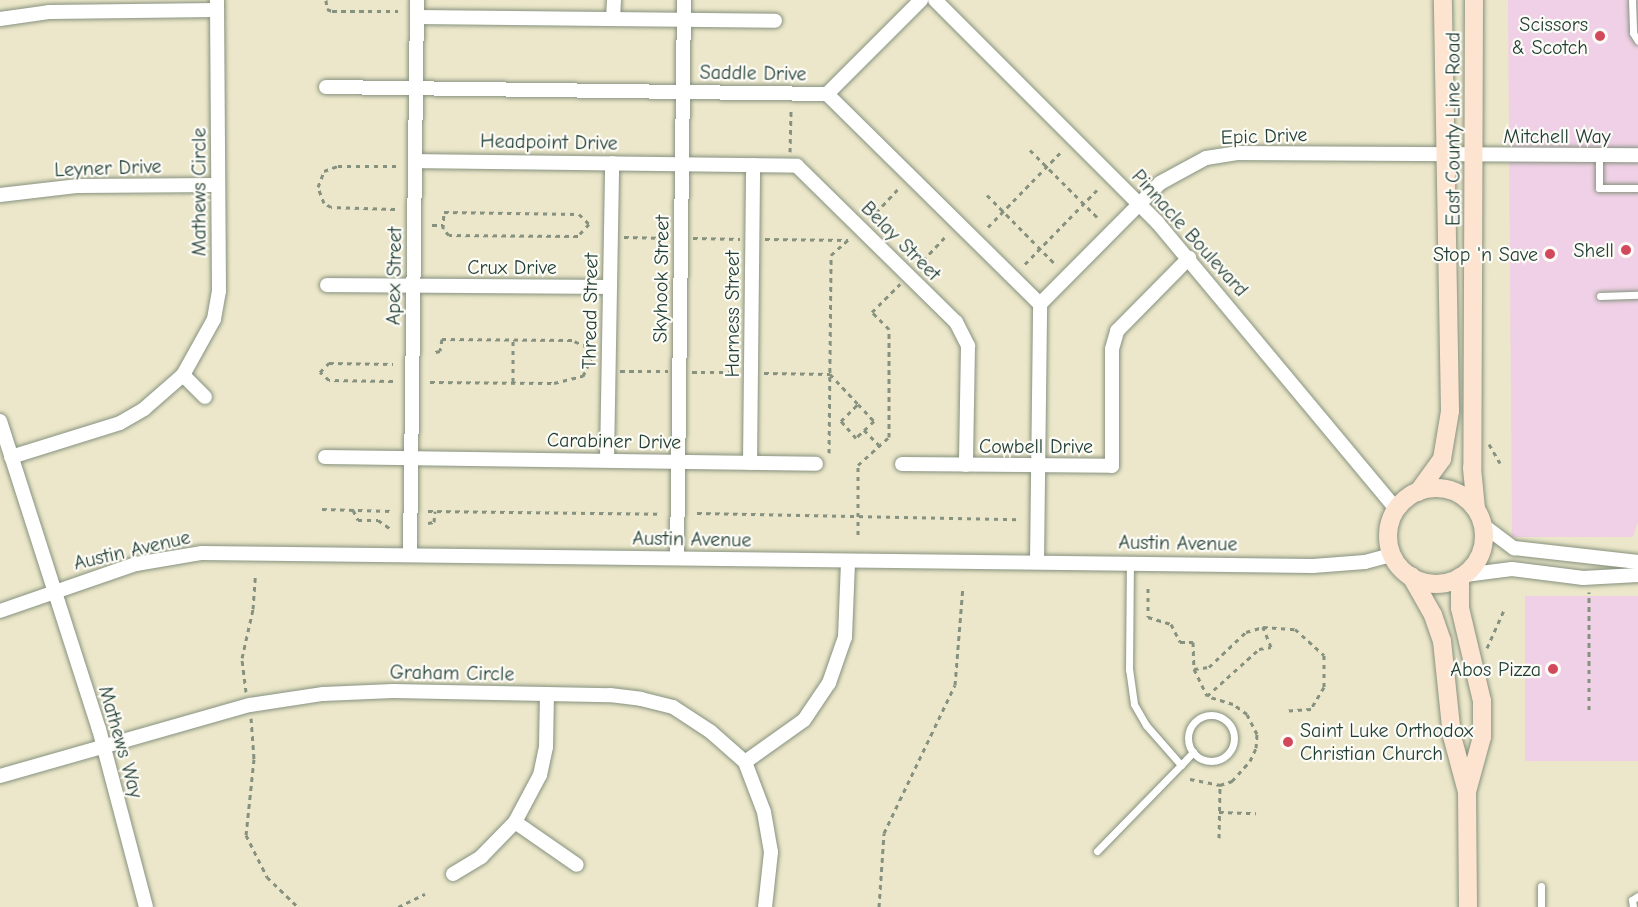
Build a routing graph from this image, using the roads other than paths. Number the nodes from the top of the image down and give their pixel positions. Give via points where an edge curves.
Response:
1 (417, 0) edge
2 (614, 0) edge
3 (684, 0) edge
4 (921, 0) edge
5 (935, 0) edge
6 (1443, 0) edge
7 (1474, 0) edge
8 (1632, 0) edge
9 (217, 5) edge
10 (417, 16) junction
11 (0, 19) edge
12 (613, 19) junction
13 (684, 20) junction
14 (775, 21) dead end
15 (1638, 41) edge
16 (326, 87) dead end
17 (416, 89) junction
18 (683, 92) junction
19 (827, 94) junction
20 (1446, 155) junction
21 (1476, 155) junction
22 (1599, 155) junction
23 (1638, 155) edge
24 (415, 160) junction
25 (612, 163) junction
26 (682, 163) junction
27 (753, 165) junction
28 (218, 185) junction
29 (1638, 188) edge
30 (0, 195) edge
31 (1139, 203) junction
32 (1189, 258) junction
33 (327, 285) dead end
34 (414, 285) junction
35 (609, 287) junction
36 (1638, 295) edge
37 (1600, 296) dead end
38 (1040, 304) junction
39 (183, 375) junction
40 (205, 397) dead end
41 (0, 421) edge
42 (326, 457) dead end
43 (11, 458) junction
44 (411, 458) junction
45 (607, 460) junction
46 (679, 462) junction
47 (750, 463) junction
48 (816, 464) dead end
49 (902, 464) dead end
50 (966, 465) junction
51 (1038, 465) junction
52 (1418, 492) junction
53 (1396, 509) junction
54 (1480, 517) junction
55 (410, 553) junction
56 (1392, 555) junction
57 (677, 558) junction
58 (849, 561) junction
59 (1037, 561) junction
60 (1130, 562) junction
61 (1638, 562) edge
62 (1638, 575) edge
63 (1411, 576) junction
64 (1462, 576) junction
65 (54, 590) junction
66 (0, 611) edge
67 (548, 694) junction
68 (103, 745) junction
69 (1193, 752) junction
70 (745, 762) junction
71 (1181, 765) junction
72 (0, 776) edge
73 (1467, 792) junction
74 (515, 822) junction
75 (1097, 851) dead end
76 (577, 865) dead end
77 (453, 874) dead end
78 (1541, 886) dead end
79 (1638, 896) edge
80 (146, 907) edge
81 (765, 907) edge
82 (1468, 907) edge
83 (1541, 907) edge
84 (1632, 907) edge

1 - 10 street, Apex Street
2 - 12 street
3 - 13 street, Skyhook Street
4 - 19 street
5 - 31 street, Pinnacle Boulevard
6 - 20 main road, East County Line Road
7 - 21 main road, East County Line Road
8 - 15 lane via 1633,33
9 - 11 street via 49,12
9 - 28 street, Mathews Circle
10 - 12 street
10 - 17 street, Apex Street
12 - 13 street
13 - 14 street
13 - 18 street, Skyhook Street
16 - 17 street, Saddle Drive
17 - 18 street, Saddle Drive
17 - 24 street, Apex Street
18 - 19 street, Saddle Drive
18 - 26 street, Skyhook Street
19 - 38 street, Saddle Drive
20 - 21 street, Epic Drive
20 - 31 street, Epic Drive via 1239,153 1206,158 1175,172
20 - 52 main road, East County Line Road via 1448,437 1442,459
21 - 22 street, Mitchell Way
21 - 54 main road, East County Line Road via 1472,468
22 - 23 street, Mitchell Way
22 - 29 lane via 1599,188
24 - 25 street, Headpoint Drive
24 - 34 street, Apex Street
25 - 26 street, Headpoint Drive
25 - 35 street, Thread Street
26 - 27 street
26 - 46 street, Skyhook Street
27 - 47 street, Harness Street
27 - 50 street, Belay Street via 797,166 956,322 968,346
28 - 30 street, Leyner Drive via 78,186
28 - 39 street, Mathews Circle via 219,291 214,319
31 - 32 street, Pinnacle Boulevard
31 - 38 street, Epic Drive
32 - 51 street, Cowbell Drive via 1117,331 1112,349 1112,466
32 - 53 street, Pinnacle Boulevard
33 - 34 street, Crux Drive
34 - 35 street, Crux Drive
34 - 44 street, Apex Street
35 - 45 street, Thread Street
36 - 37 lane
38 - 51 street
39 - 40 street
39 - 43 street, Mathews Circle via 168,392 120,423
41 - 43 street
42 - 44 street, Carabiner Drive
43 - 65 street
44 - 45 street, Carabiner Drive
44 - 55 street, Apex Street
45 - 46 street, Carabiner Drive
46 - 47 street, Carabiner Drive
46 - 57 street, Skyhook Street
47 - 48 street, Carabiner Drive
49 - 50 street, Cowbell Drive
50 - 51 street, Cowbell Drive
51 - 59 street
52 - 53 main road
52 - 54 main road via 1446,489 1463,496
53 - 56 main road via 1389,527
54 - 61 street via 1514,548
54 - 64 main road via 1481,553
55 - 57 street, Austin Avenue
55 - 65 street, Austin Avenue via 202,553 136,564
56 - 60 street, Austin Avenue via 1365,562 1313,566
56 - 63 main road
57 - 58 street, Austin Avenue
58 - 59 street, Austin Avenue
58 - 70 street via 845,637 830,683 804,720
59 - 60 street, Austin Avenue
60 - 71 lane via 1129,670 1134,704 1146,725
62 - 64 street via 1583,578 1512,569
63 - 64 main road via 1438,584
63 - 73 main road via 1442,640 1452,736
64 - 73 main road via 1460,608 1482,701 1482,737
65 - 66 street, Austin Avenue
65 - 68 street, Mathews Way
67 - 68 street, Graham Circle via 323,694 250,705
67 - 70 street, Graham Circle via 610,695 673,707 711,732
67 - 74 street via 546,747 540,776
68 - 72 street, Graham Circle
68 - 80 street, Mathews Way
69 - 69 lane via 1189,731 1198,719 1213,715 1227,721 1234,735 1226,755 1213,761
69 - 71 lane
70 - 81 street, Graham Circle via 764,812 771,852
71 - 75 lane
73 - 82 main road
74 - 76 street
74 - 77 street via 481,857
78 - 83 lane
79 - 84 lane via 1632,900

